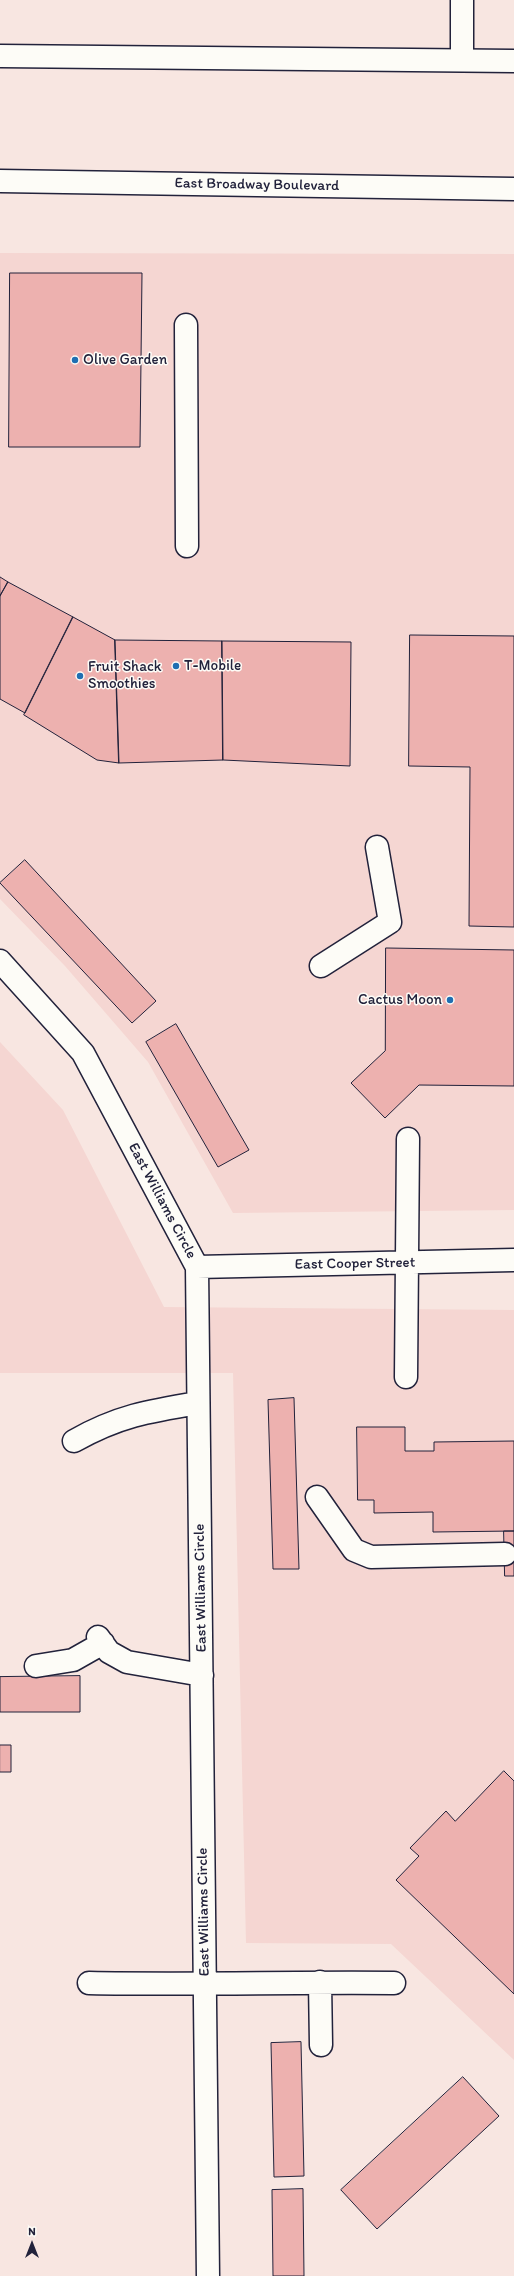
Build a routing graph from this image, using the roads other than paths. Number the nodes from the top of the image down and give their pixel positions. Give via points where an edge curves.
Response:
1 (462, 0) edge
2 (0, 56) edge
3 (462, 60) junction
4 (514, 61) edge
5 (0, 181) edge
6 (514, 189) edge
7 (186, 325) dead end
8 (187, 546) dead end
9 (377, 847) dead end
10 (0, 961) edge
11 (321, 966) dead end
12 (408, 1140) dead end
13 (514, 1260) edge
14 (408, 1263) junction
15 (197, 1267) junction
16 (406, 1377) dead end
17 (198, 1403) junction
18 (74, 1441) dead end
19 (317, 1497) dead end
20 (505, 1554) dead end
21 (36, 1666) dead end
22 (202, 1675) junction
23 (320, 1982) junction
24 (89, 1983) dead end
25 (394, 1983) dead end
26 (205, 1985) junction
27 (321, 2045) dead end
28 (208, 2276) edge

1 - 3 street
2 - 3 street
3 - 4 street
5 - 6 street, East Broadway Boulevard
7 - 8 street
9 - 11 street via 390,922
10 - 15 street, East Williams Circle via 83,1053
12 - 14 street
13 - 14 street, East Cooper Street
14 - 15 street, East Cooper Street
14 - 16 street
15 - 17 street, East Williams Circle
17 - 18 street via 122,1418
17 - 22 street, East Williams Circle
19 - 20 street via 354,1550 371,1557
21 - 22 street via 73,1660 100,1640 109,1652 127,1662
22 - 26 street, East Williams Circle
23 - 25 street
23 - 26 street
23 - 27 street
24 - 26 street
26 - 28 street, East Williams Circle

